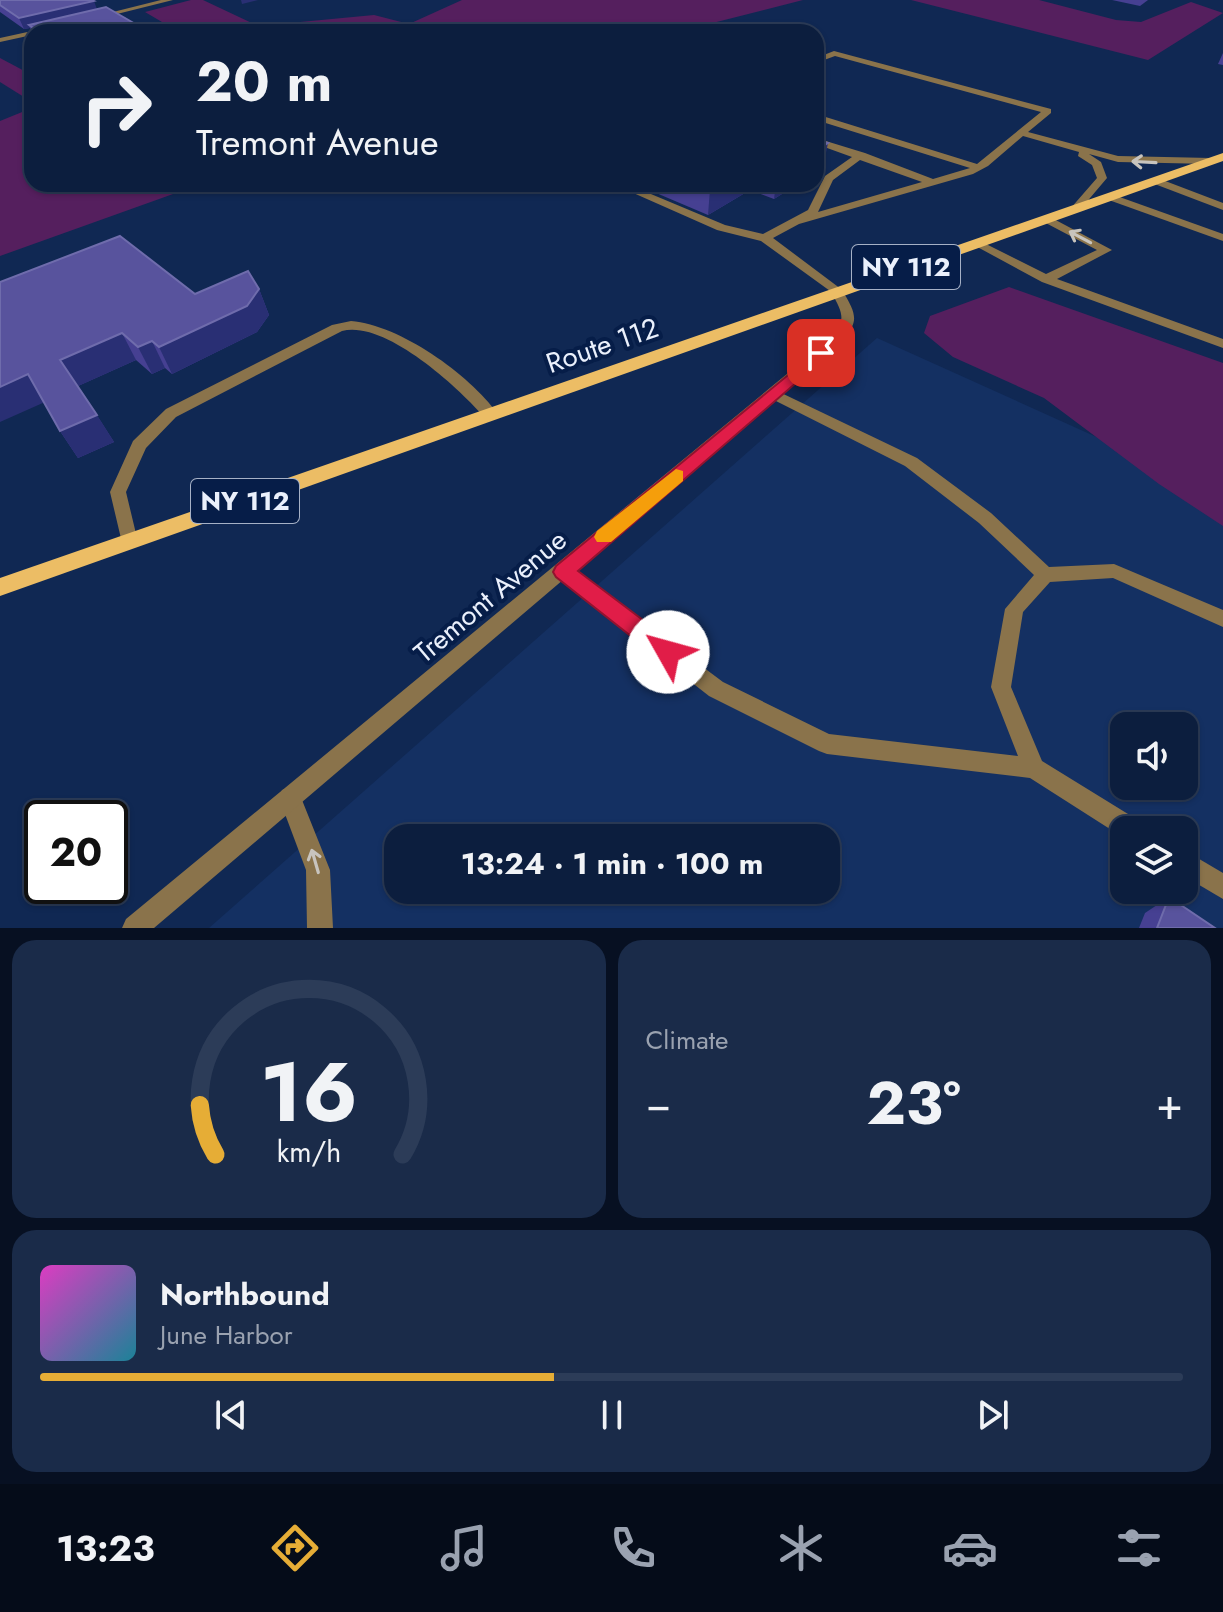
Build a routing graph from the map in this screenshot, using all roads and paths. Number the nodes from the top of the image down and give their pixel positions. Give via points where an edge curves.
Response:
1 (170, 0) edge
2 (80, 21) edge
3 (24, 35) edge
4 (0, 40) edge
5 (824, 57) edge
6 (824, 119) edge
7 (1021, 133) junction
8 (824, 143) edge
9 (1078, 150) junction
10 (861, 155) junction
11 (1217, 159) edge
12 (978, 167) junction
13 (1156, 181) junction
14 (931, 182) junction
15 (824, 188) edge
16 (637, 192) edge
17 (822, 192) edge
18 (1110, 197) junction
19 (1223, 207) edge
20 (1075, 209) junction
21 (1046, 219) junction
22 (797, 221) junction
23 (765, 238) junction
24 (1223, 238) edge
25 (976, 243) junction
26 (1046, 279) junction
27 (837, 292) junction
28 (1223, 344) edge
29 (773, 394) junction
30 (490, 414) junction
31 (129, 542) junction
32 (563, 572) junction
33 (1045, 575) junction
34 (0, 587) edge
35 (1223, 619) edge
36 (1034, 768) junction
37 (290, 798) junction
38 (1111, 816) edge
39 (1198, 871) edge
40 (1223, 887) edge
41 (135, 928) edge
42 (320, 928) edge

1 - 2 street
3 - 4 street
5 - 7 street via 834,53 1048,111
6 - 12 street
7 - 9 street
7 - 12 street
8 - 10 street
11 -> 9 street via 1136,162
9 - 20 street via 1097,164 1102,178
10 - 14 street
10 - 15 street via 829,178
11 - 13 main road, Route 112 / NY 112
12 - 14 street
13 - 18 main road, Route 112 / NY 112
13 - 19 street
14 - 22 street
16 - 23 street via 721,228
17 - 22 street via 812,212
18 - 20 main road, Route 112 / NY 112
18 - 24 street
20 - 21 main road, Route 112 / NY 112
21 - 25 main road, Route 112 / NY 112
26 -> 21 street via 1106,250
22 - 23 street
23 - 27 street
25 - 26 street
25 - 27 main road, Route 112 / NY 112
26 - 28 street
27 - 29 street, Tremont Avenue via 849,311 848,323
27 - 30 main road, Route 112 / NY 112
29 - 32 street, Tremont Avenue
29 - 33 street via 911,462 985,518
30 - 31 main road, Route 112 / NY 112
30 - 31 street via 474,393 385,333 355,324 337,328 171,413 139,445 118,492
31 - 34 main road, Route 112 / NY 112
32 - 36 street via 716,689 827,744
32 - 37 street, Tremont Avenue
33 - 35 street via 1114,571
33 - 36 street via 1014,609 1001,687
36 - 38 street
37 - 41 street, Tremont Avenue
42 -> 37 street via 318,870
39 - 40 street

